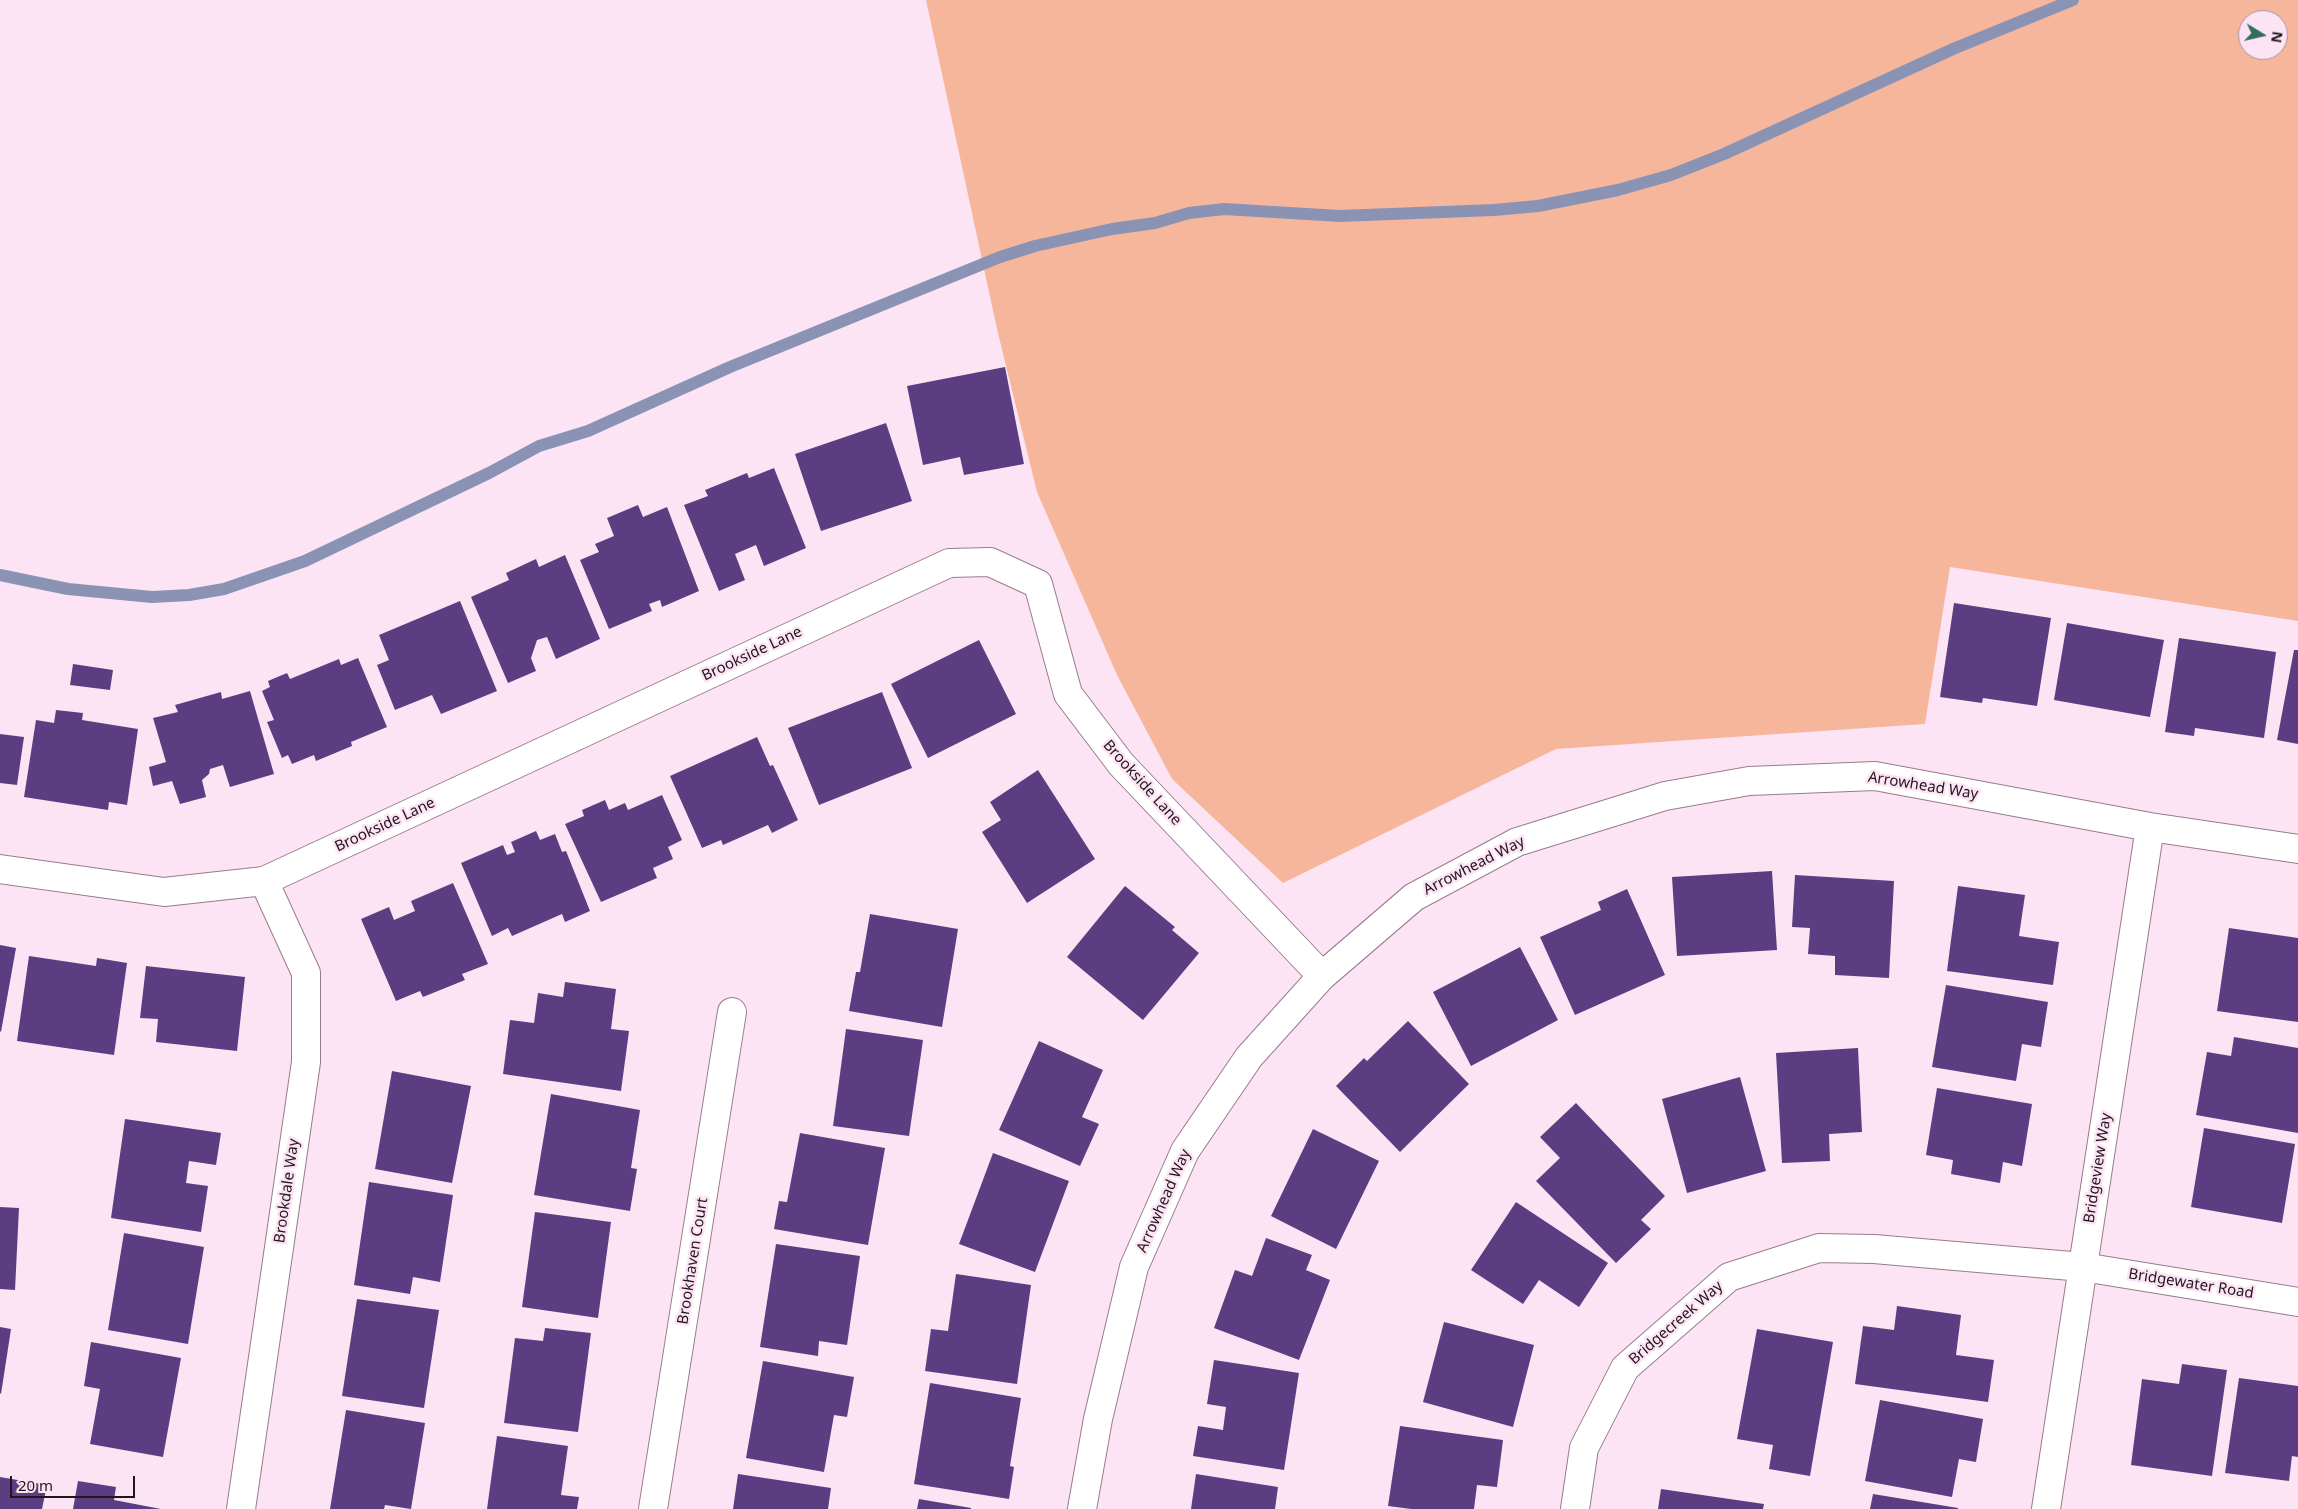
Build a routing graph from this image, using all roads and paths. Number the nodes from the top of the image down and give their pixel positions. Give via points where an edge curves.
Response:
1 (2150, 827) junction
2 (2298, 849) edge
3 (0, 869) edge
4 (264, 881) junction
5 (1322, 976) junction
6 (732, 1012) dead end
7 (2083, 1267) junction
8 (2298, 1302) edge
9 (241, 1509) edge
10 (653, 1509) edge
11 (1082, 1509) edge
12 (1575, 1509) edge
13 (2046, 1509) edge

1 - 2 street, Arrowhead Way
1 - 5 street, Arrowhead Way via 1875,776 1749,781 1665,796 1517,842 1414,897
1 - 7 street, Bridgeview Way
3 - 4 street, Brookside Lane via 164,892
4 - 5 street, Brookside Lane via 949,563 990,562 1038,584 1068,694 1121,764
4 - 9 street, Brookdale Way via 306,973 306,1062
5 - 11 street, Arrowhead Way via 1249,1057 1185,1151 1134,1267 1098,1419
6 - 10 street, Brookhaven Court
7 - 8 street, Bridgewater Road
7 - 12 street, Bridgecreek Way via 1874,1249 1819,1248 1729,1277 1625,1368 1584,1448
7 - 13 street, Bridgeview Way

